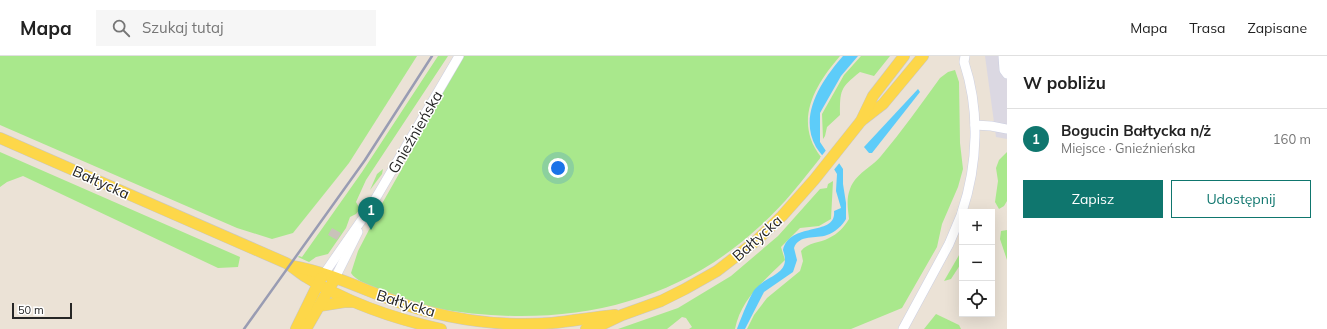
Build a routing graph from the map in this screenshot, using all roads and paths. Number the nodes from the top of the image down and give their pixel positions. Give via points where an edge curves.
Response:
1 (459, 56) edge
2 (904, 56) edge
3 (923, 56) edge
4 (930, 56) edge
5 (1003, 56) edge
6 (960, 57) edge
7 (914, 68) junction
8 (1007, 74) edge
9 (861, 121) junction
10 (975, 125) junction
11 (1007, 129) edge
12 (0, 138) edge
13 (370, 208) junction
14 (963, 209) edge
15 (959, 219) edge
16 (335, 278) junction
17 (321, 279) junction
18 (329, 289) junction
19 (359, 303) junction
20 (320, 306) junction
21 (622, 315) junction
22 (296, 329) edge
23 (306, 329) edge
24 (441, 329) edge
25 (586, 329) edge
26 (902, 329) edge

1 - 13 street, Gnieźnieńska
2 - 9 main road, Bałtycka via 873,96
3 - 7 main road, Bałtycka
4 - 7 street
5 - 8 street via 1004,70
6 - 10 street via 972,88
7 - 9 main road, Bałtycka via 883,104
9 - 21 main road, Bałtycka via 782,216 732,261 674,295
10 - 11 street
10 - 14 street via 973,165
12 - 17 main road, Bałtycka
13 - 16 street, Gnieźnieńska
13 - 17 street, Gnieźnieńska
15 - 26 street via 949,244
16 - 17 main road, Bałtycka
16 - 18 main road, Gnieźnieńska
16 - 21 main road, Bałtycka via 411,307 479,321 551,323
17 - 18 main road, Bałtycka
17 - 22 main road, Gnieźnieńska
18 - 19 main road, Bałtycka
18 - 20 main road, Gnieźnieńska
19 - 20 main road via 344,302
19 - 24 main road, Bałtycka
20 - 23 main road, Gnieźnieńska
21 - 25 main road, Bałtycka via 597,327

